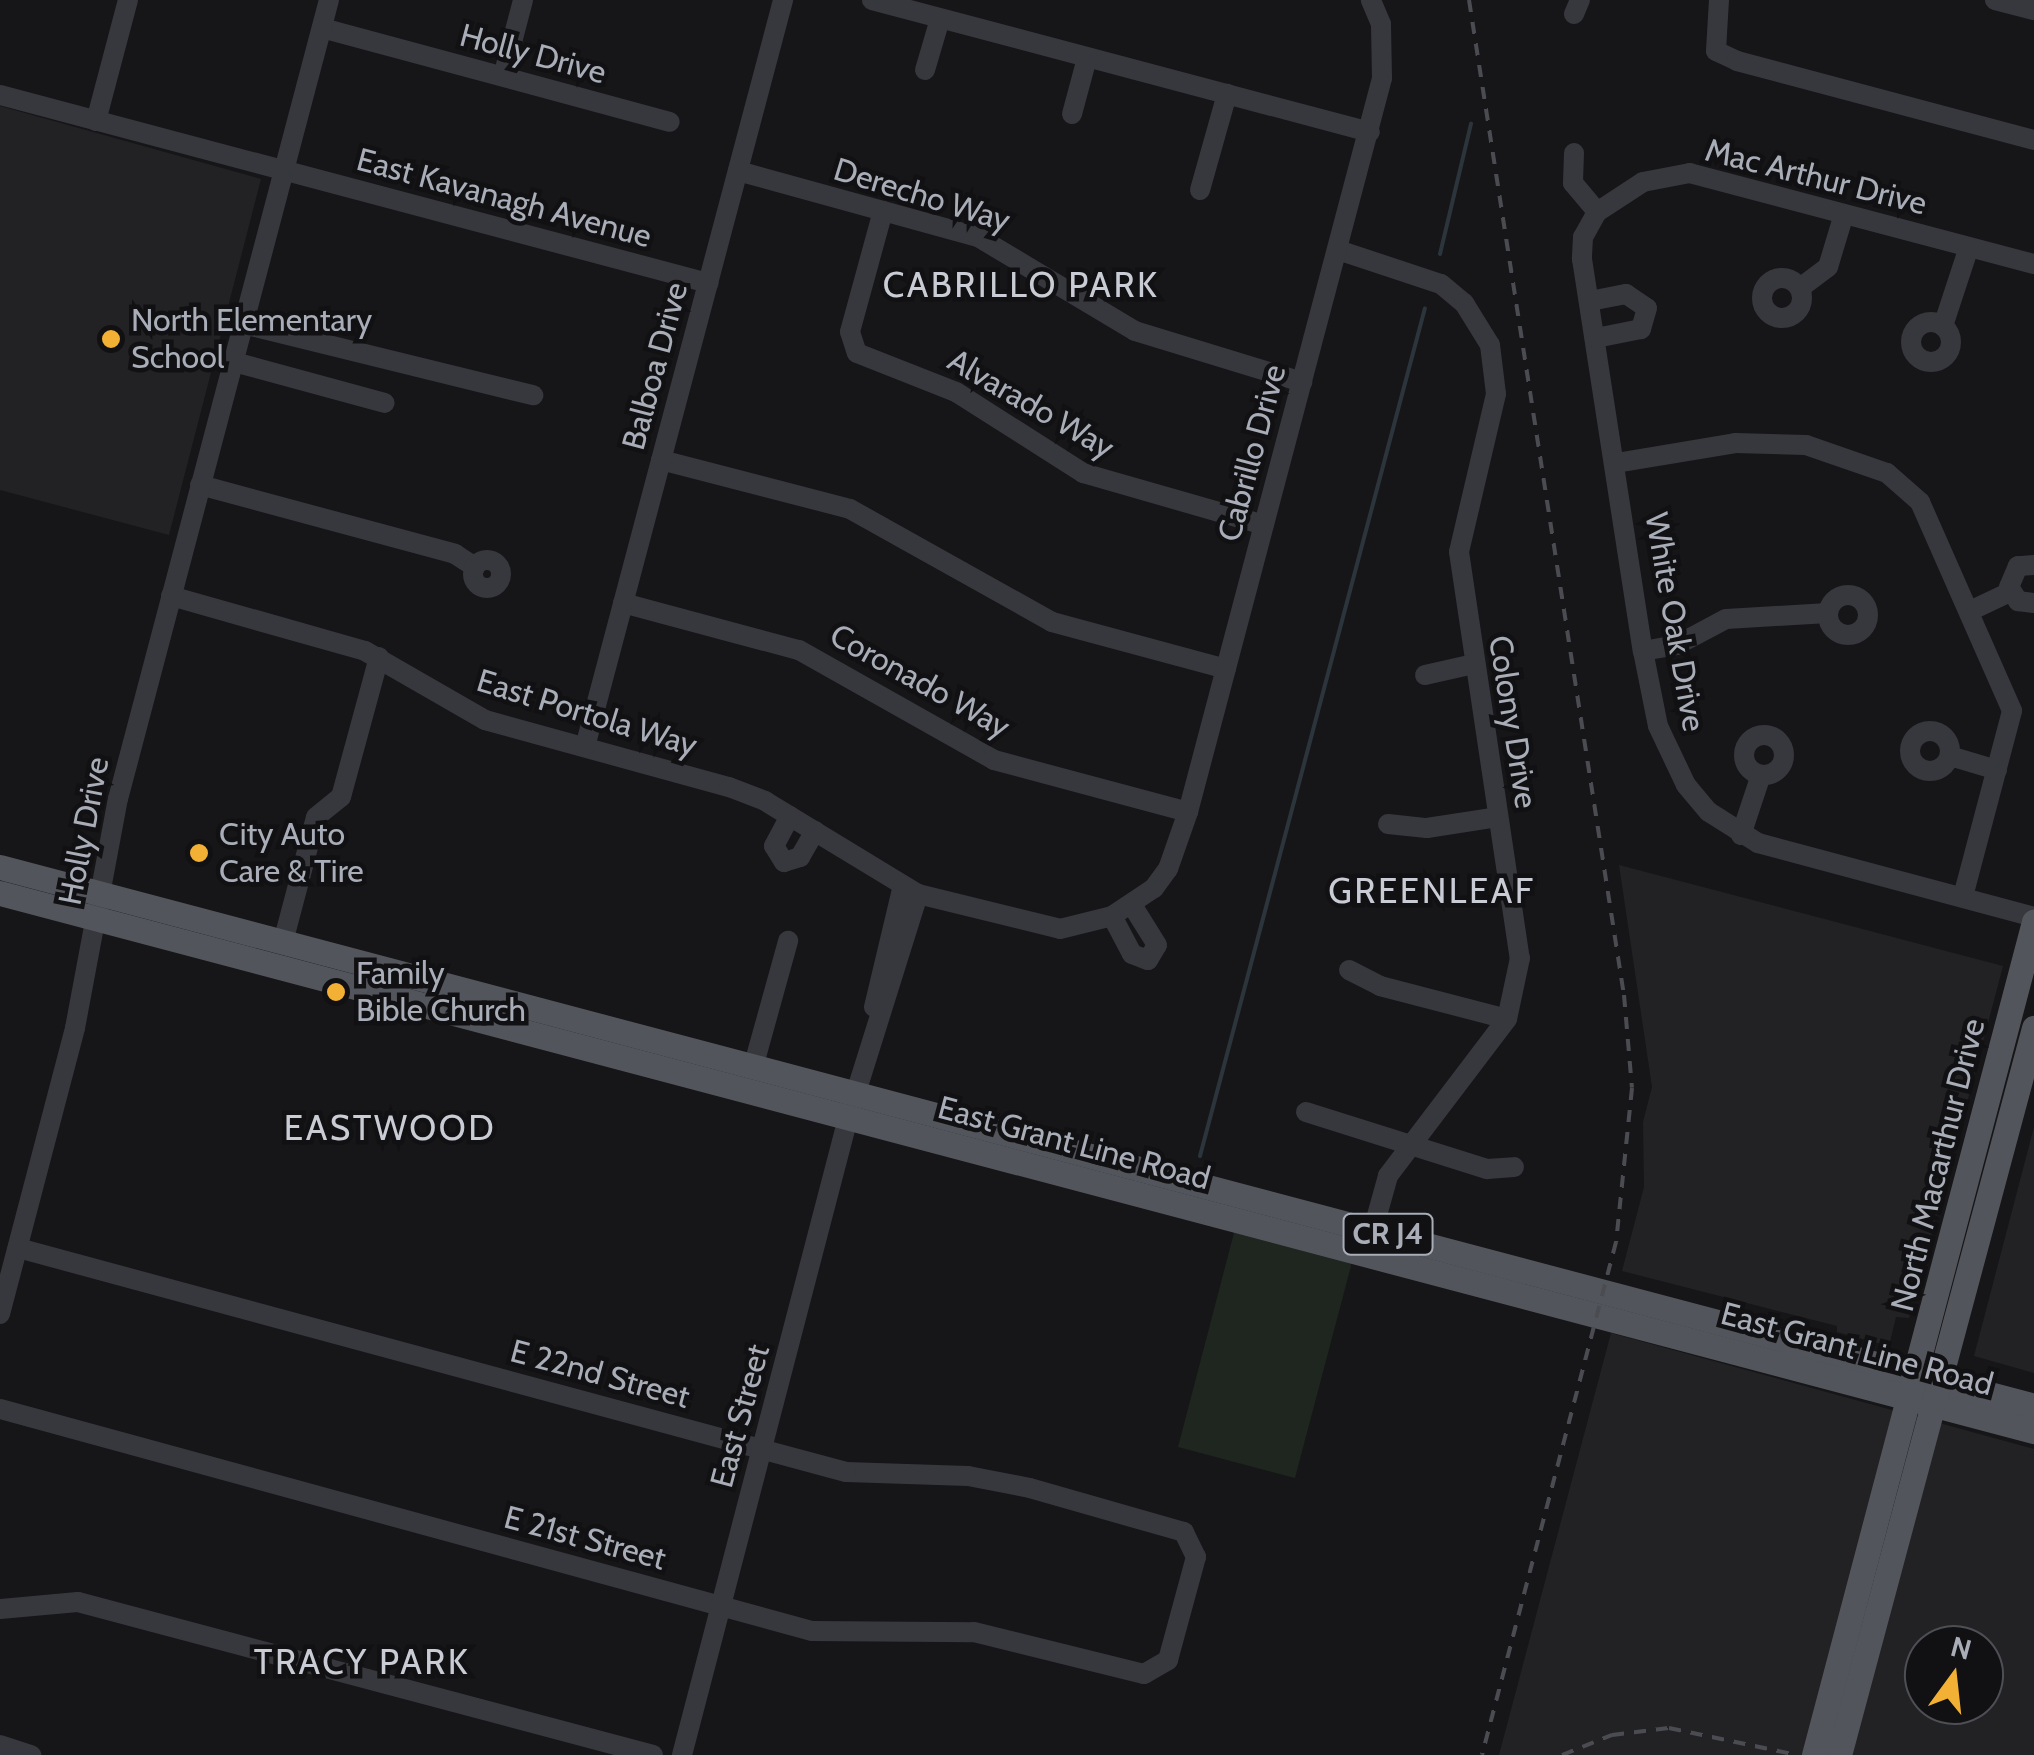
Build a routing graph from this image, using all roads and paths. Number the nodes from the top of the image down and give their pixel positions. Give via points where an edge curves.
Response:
1 (128, 0) edge
2 (329, 0) edge
3 (522, 0) edge
4 (783, 0) edge
5 (872, 0) edge
6 (1371, 0) edge
7 (1719, 0) edge
8 (1996, 0) edge
9 (2034, 10) edge
10 (940, 19) junction
11 (322, 28) junction
12 (1087, 58) junction
13 (506, 66) dead end
14 (925, 70) dead end
15 (1227, 94) junction
16 (0, 95) edge
17 (1072, 114) dead end
18 (96, 122) junction
19 (670, 122) dead end
20 (1370, 132) junction
21 (2034, 140) edge
22 (1574, 153) dead end
23 (738, 171) junction
24 (284, 172) junction
25 (1200, 190) dead end
26 (883, 211) junction
27 (1597, 212) junction
28 (1844, 214) junction
29 (1969, 247) junction
30 (1338, 250) junction
31 (2034, 264) edge
32 (708, 283) junction
33 (1800, 288) dead end
34 (1590, 301) junction
35 (243, 324) junction
36 (1943, 326) dead end
37 (1596, 338) junction
38 (234, 362) junction
39 (1302, 382) junction
40 (532, 395) dead end
41 (385, 403) dead end
42 (661, 460) junction
43 (1616, 463) junction
44 (200, 485) junction
45 (1264, 525) junction
46 (2034, 564) edge
47 (475, 566) dead end
48 (2010, 592) junction
49 (171, 596) junction
50 (623, 602) junction
51 (2034, 603) edge
52 (1972, 610) junction
53 (1828, 613) dead end
54 (1644, 651) junction
55 (379, 656) junction
56 (1474, 664) junction
57 (1226, 668) junction
58 (1426, 675) dead end
59 (585, 747) junction
60 (1950, 756) dead end
61 (1997, 770) junction
62 (1762, 775) dead end
63 (1188, 812) junction
64 (790, 816) junction
65 (1497, 817) junction
66 (1388, 824) dead end
67 (815, 831) junction
68 (1741, 835) junction
69 (0, 867) edge
70 (911, 889) junction
71 (0, 893) edge
72 (1964, 897) junction
73 (99, 905) junction
74 (1132, 905) junction
75 (1112, 916) junction
76 (2034, 920) edge
77 (788, 941) dead end
78 (283, 942) junction
79 (1349, 970) dead end
80 (1507, 1020) junction
81 (2034, 1028) edge
82 (754, 1064) junction
83 (857, 1092) junction
84 (1306, 1112) dead end
85 (848, 1118) junction
86 (1407, 1148) junction
87 (1514, 1167) dead end
88 (1369, 1242) junction
89 (18, 1248) junction
90 (0, 1314) edge
91 (1927, 1390) junction
92 (2034, 1406) edge
93 (0, 1409) edge
94 (2034, 1430) edge
95 (763, 1449) junction
96 (722, 1607) junction
97 (0, 1609) edge
98 (1160, 1670) joint
99 (0, 1745) edge
100 (31, 1755) edge
101 (653, 1755) edge
102 (682, 1755) edge
103 (1814, 1755) edge
104 (1839, 1755) edge

1 - 18 street
2 - 11 street, Holly Drive
3 - 13 street, Holly Drive
4 - 23 street, Balboa Drive
5 - 10 street
6 - 20 street, Cabrillo Drive via 1384,48
7 - 21 street via 1716,51
8 - 9 street
10 - 12 street
10 - 14 street
11 - 19 street, Holly Drive
11 - 24 street, Holly Drive
12 - 15 street
12 - 17 street
15 - 20 street
15 - 25 street
16 - 18 street, East Kavanagh Avenue
18 - 24 street, East Kavanagh Avenue
20 - 30 street, Cabrillo Drive
22 - 27 street via 1573,183
23 - 26 street, Derecho Way
23 - 32 street, Balboa Drive
24 - 32 street, East Kavanagh Avenue
24 - 35 street, Holly Drive
26 - 39 street, Derecho Way via 1008,252 1168,346
26 - 45 street, Alvarado Way via 850,332 856,353 956,392 1083,473
27 - 28 street, Mac Arthur Drive via 1643,182 1690,173
27 - 34 street, White Oak Drive via 1583,237
28 - 29 street, Mac Arthur Drive
28 - 33 street via 1828,268
29 - 31 street, Mac Arthur Drive
29 - 36 street
30 - 39 street, Cabrillo Drive
30 - 56 street, Colony Drive via 1442,284 1471,312 1490,345 1496,394 1459,552
32 - 42 street, Balboa Drive
34 - 37 street, White Oak Drive
34 - 37 street via 1626,294 1648,308 1641,329
35 - 38 street, Holly Drive
35 - 40 street
37 - 43 street, White Oak Drive
38 - 41 street
38 - 44 street, Holly Drive
39 - 45 street, Cabrillo Drive
42 - 50 street, Balboa Drive
42 - 57 street via 850,509 1052,622
43 - 52 street via 1770,441 1867,463 1920,502
43 - 54 street, White Oak Drive
44 - 47 street via 455,554
44 - 49 street, Holly Drive
45 - 57 street, Cabrillo Drive
46 - 48 street via 2010,575
48 - 51 street
48 - 52 street
49 - 55 street, East Portola Way
49 - 73 street, Holly Drive
50 - 59 street, Balboa Drive
50 - 63 street, Coronado Way via 799,650 994,760
52 - 61 street via 2012,710
53 - 54 street via 1726,619 1676,644
54 - 68 street, White Oak Drive via 1669,756 1709,812
55 - 59 street, East Portola Way via 465,712
55 - 78 street via 341,798 316,817
56 - 58 street
56 - 65 street, Colony Drive
57 - 63 street, Cabrillo Drive
59 - 64 street, East Portola Way via 729,787
60 - 61 street
61 - 72 street
62 - 68 street
63 - 74 street, Cabrillo Drive via 1168,870
64 - 67 street, East Portola Way
64 - 67 street via 774,846 784,862 800,857
65 - 66 street via 1427,828
65 - 80 street, Colony Drive via 1520,958
67 - 70 street, East Portola Way
68 - 72 street, White Oak Drive
69 - 73 main road, CR J4
70 - 75 street, East Portola Way via 1060,929
70 - 83 street, East Street via 884,1016
71 - 73 main road, CR J4
72 - 76 street, White Oak Drive
73 - 78 main road, East Grant Line Road / CR J4
73 - 85 main road, East Grant Line Road / CR J4
73 - 89 street, Holly Drive
74 - 75 street, Cabrillo Drive
74 - 75 street via 1157,944 1148,960 1132,954
76 - 91 main road, North Macarthur Drive
77 - 82 street
78 - 82 main road, East Grant Line Road / CR J4
79 - 80 street via 1380,986
80 - 86 street, Colony Drive via 1490,1050 1440,1101
81 - 91 main road, North Macarthur Drive
82 - 83 main road, East Grant Line Road / CR J4
83 - 85 street, East Street
83 - 88 main road, East Grant Line Road / CR J4
84 - 86 street
85 - 88 main road, East Grant Line Road / CR J4
85 - 95 street, East Street
86 - 87 street via 1487,1169
86 - 88 street, Colony Drive via 1388,1176
88 - 91 main road, East Grant Line Road / CR J4
89 - 90 street, Holly Drive
89 - 95 street, E 22nd Street
91 - 92 main road, East Grant Line Road / CR J4
91 - 94 main road, East Grant Line Road / CR J4
91 - 103 main road, North Macarthur Drive
91 - 104 main road, North Macarthur Drive
93 - 96 street, E 21st Street
95 - 96 street, East Street
95 - 98 street, E 22nd Street via 846,1472 984,1478 1170,1528 1196,1547
96 - 98 street, E 21st Street via 839,1634 974,1632 1144,1674
96 - 102 street, East Street
97 - 101 street via 78,1602
99 - 100 street

